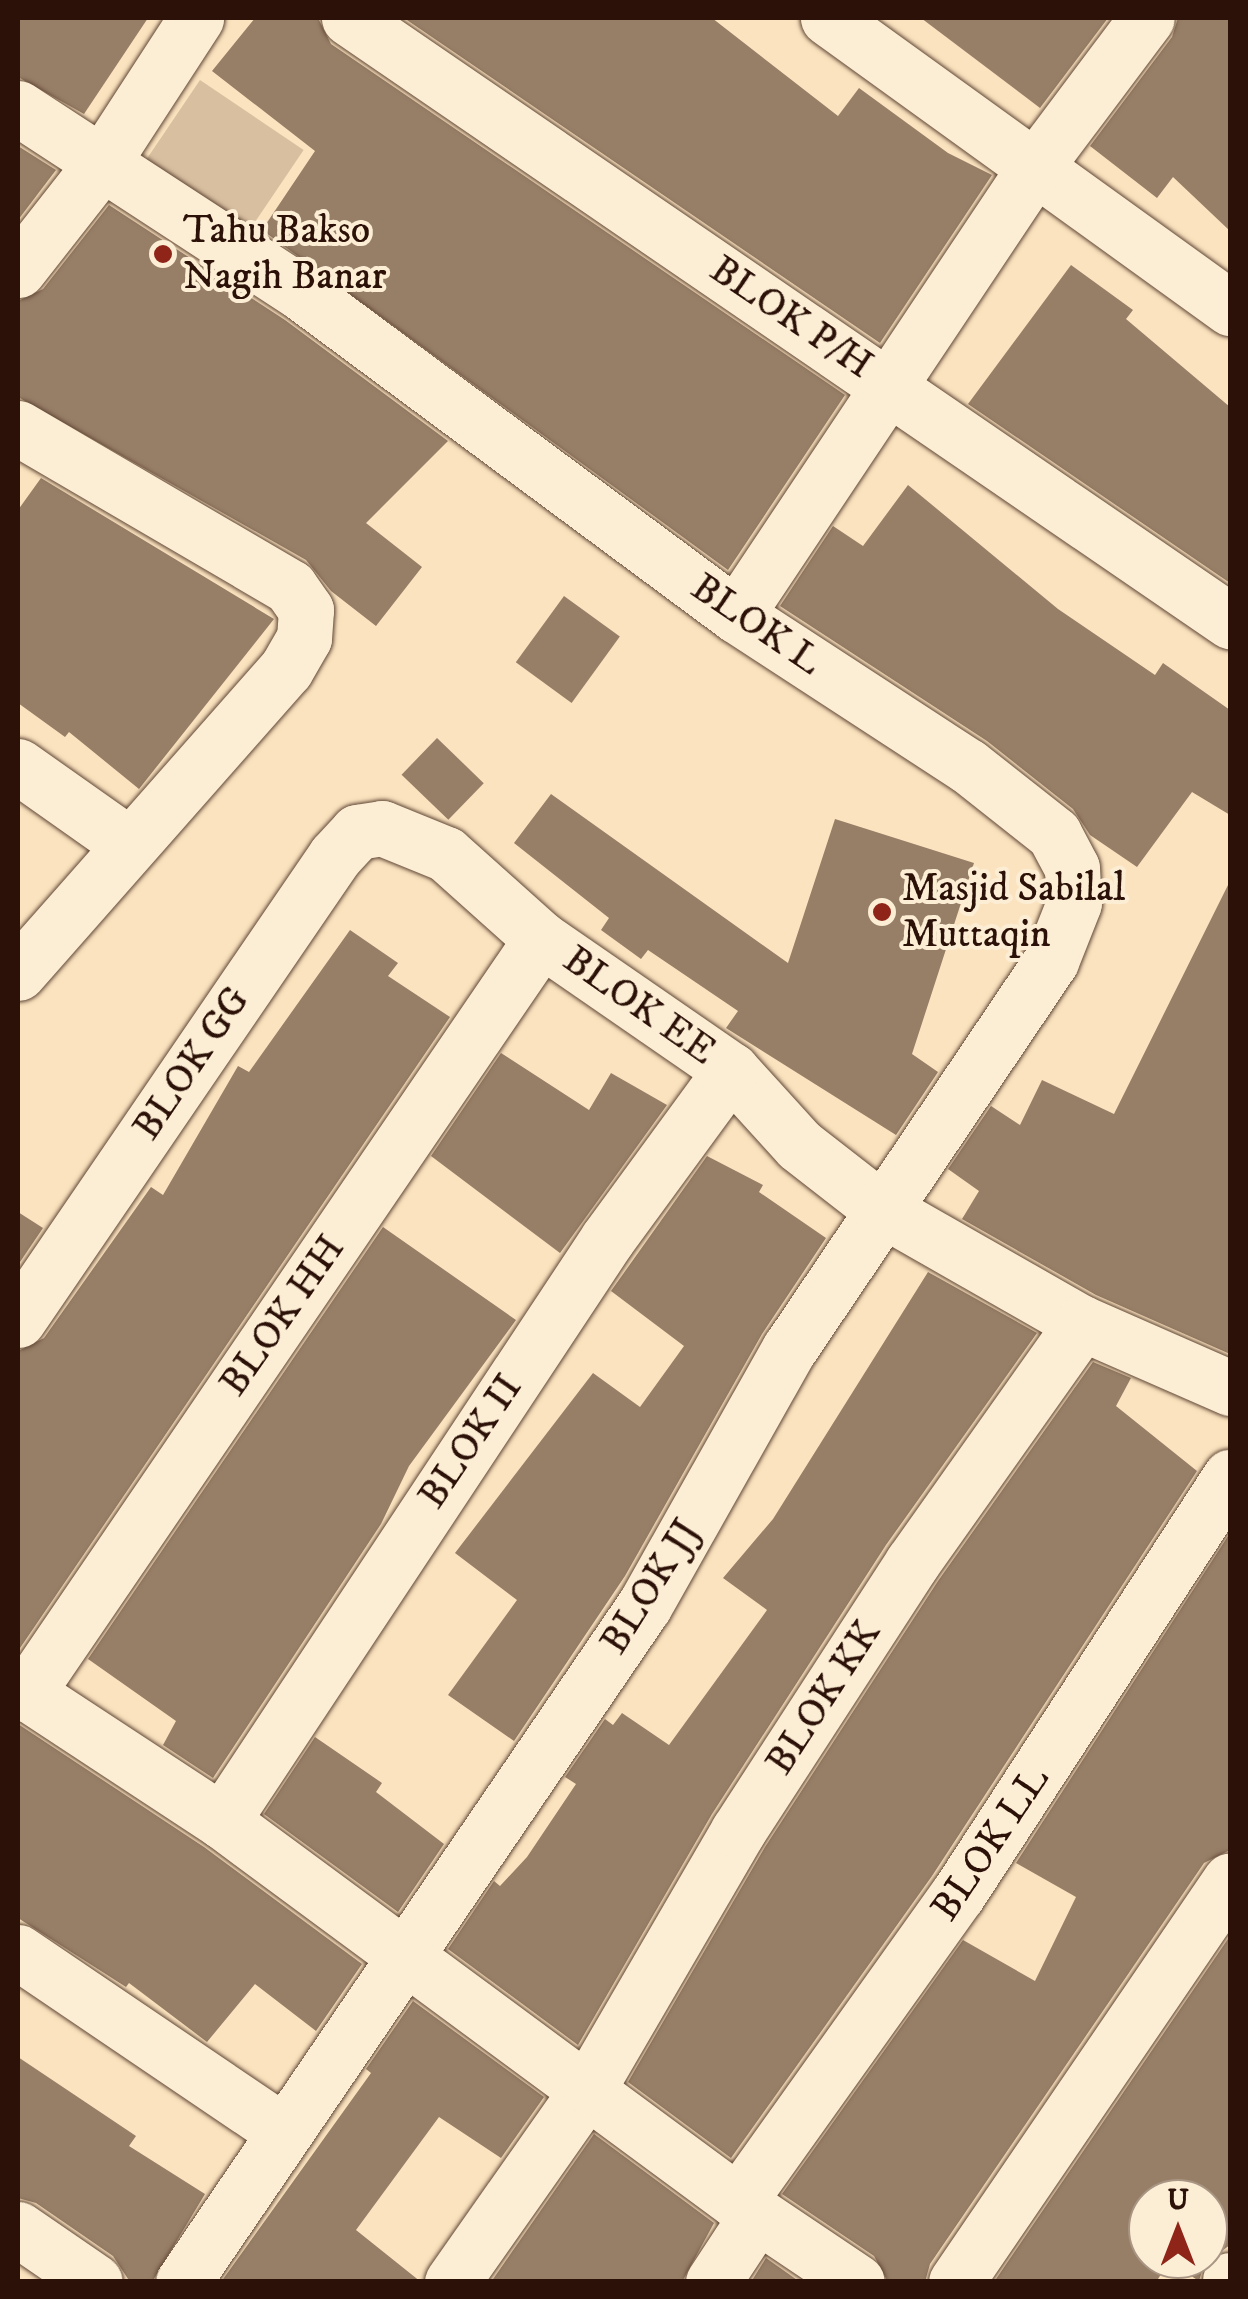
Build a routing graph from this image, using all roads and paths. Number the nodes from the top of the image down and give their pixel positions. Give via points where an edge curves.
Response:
1 (196, 18) edge
2 (349, 18) edge
3 (828, 18) edge
4 (1147, 18) edge
5 (18, 108) edge
6 (102, 163) junction
7 (1036, 167) junction
8 (18, 270) edge
9 (1230, 308) edge
10 (890, 386) junction
11 (18, 428) edge
12 (736, 615) junction
13 (1230, 621) edge
14 (18, 766) edge
15 (382, 828) joint
16 (130, 845) junction
17 (541, 939) junction
18 (18, 973) edge
19 (731, 1070) junction
20 (880, 1208) junction
21 (18, 1320) edge
22 (1082, 1323) junction
23 (1230, 1388) edge
24 (1230, 1477) edge
25 (22, 1691) edge
26 (222, 1822) junction
27 (1230, 1881) edge
28 (18, 1952) edge
29 (404, 1954) junction
30 (589, 2088) junction
31 (282, 2130) junction
32 (748, 2208) junction
33 (18, 2229) edge
34 (95, 2282) edge
35 (182, 2282) edge
36 (452, 2282) edge
37 (712, 2282) edge
38 (858, 2282) edge
39 (956, 2282) edge

1 - 6 street
2 - 10 street, BLOK P/H
3 - 7 street
4 - 7 street
5 - 6 street, BLOK L
6 - 8 street
6 - 12 street, BLOK L via 302,294
7 - 9 street
7 - 10 street
10 - 12 street
10 - 13 street, BLOK P/H
11 - 16 street via 290,586 306,610 304,638 286,669
12 - 20 street, BLOK L via 968,766 1054,834 1072,868 1074,903 1052,961
14 - 16 street
15 - 17 street, BLOK EE via 446,854
15 - 21 street, BLOK GG via 357,832 335,856
16 - 18 street
17 - 19 street, BLOK EE
17 - 25 street, BLOK HH
19 - 20 street, BLOK EE via 799,1145
19 - 26 street, BLOK II via 564,1303
20 - 22 street, BLOK EE
20 - 29 street, BLOK JJ via 789,1349 644,1606
22 - 23 street, BLOK EE
22 - 30 street, BLOK KK via 912,1563 738,1831
24 - 32 street, BLOK LL
25 - 26 street
26 - 29 street
27 - 39 street
28 - 31 street
29 - 30 street
29 - 31 street, BLOK JJ
30 - 32 street
30 - 36 street, BLOK KK
31 - 35 street, BLOK JJ
32 - 37 street, BLOK LL
32 - 38 street
33 - 34 street

